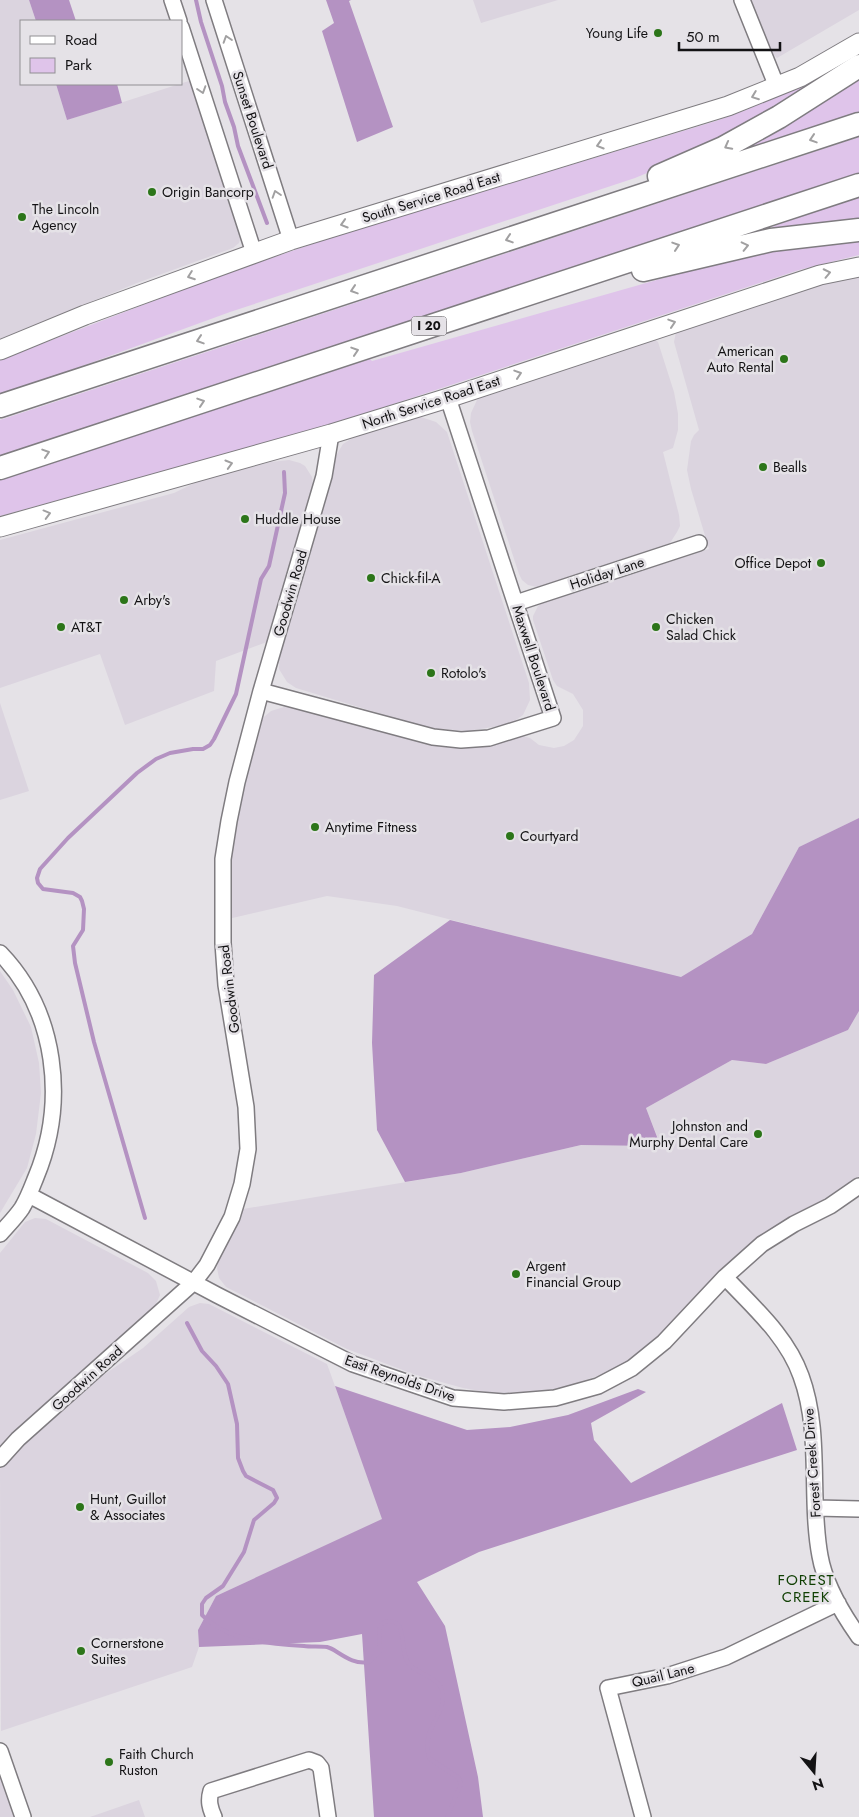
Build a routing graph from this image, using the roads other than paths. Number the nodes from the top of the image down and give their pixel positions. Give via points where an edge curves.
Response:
1 (172, 0) edge
2 (214, 0) edge
3 (742, 0) edge
4 (179, 20) edge
5 (182, 30) edge
6 (859, 43) edge
7 (859, 66) edge
8 (777, 87) junction
9 (859, 124) edge
10 (859, 185) edge
11 (859, 230) edge
12 (532, 232) junction
13 (291, 240) junction
14 (254, 253) junction
15 (859, 267) edge
16 (494, 305) junction
17 (0, 350) edge
18 (448, 398) junction
19 (0, 406) edge
20 (331, 434) junction
21 (0, 468) edge
22 (0, 527) edge
23 (699, 543) dead end
24 (516, 603) junction
25 (261, 690) junction
26 (0, 953) edge
27 (859, 1186) edge
28 (28, 1195) junction
29 (0, 1234) edge
30 (725, 1277) junction
31 (194, 1282) junction
32 (0, 1460) edge
33 (816, 1508) junction
34 (859, 1509) edge
35 (838, 1603) junction
36 (859, 1637) edge
37 (0, 1751) edge
38 (23, 1817) edge
39 (214, 1817) edge
40 (328, 1817) edge
41 (643, 1817) edge

1 - 4 street
13 -> 2 street, Sunset Boulevard
3 - 8 street
5 -> 14 street
6 - 8 main road, South Service Road East
7 -> 12 highway via 723,148
8 -> 13 main road, South Service Road East via 728,106
9 -> 12 highway
16 -> 10 highway, I 20
16 -> 11 highway via 771,240
12 -> 19 highway
13 - 14 main road, South Service Road East
14 -> 17 main road, South Service Road East
18 -> 15 main road, North Service Road East via 820,275
21 -> 16 highway, I 20
18 - 20 main road, North Service Road East
18 - 24 street, Maxwell Boulevard
22 -> 20 main road, North Service Road East
20 - 25 street, Goodwin Road via 324,476
23 - 24 street, Holiday Lane
24 - 25 street, Maxwell Boulevard via 553,718 520,730 489,738 433,737
25 - 31 street, Goodwin Road via 237,782 223,875 226,985 246,1107 248,1149 232,1216
26 - 28 street via 32,999 47,1036 52,1060 54,1084 50,1135
27 - 30 street, East Reynolds Drive via 762,1244
28 - 29 street
28 - 31 street, East Reynolds Drive
30 - 31 street, East Reynolds Drive via 664,1342 632,1368 598,1386 564,1395 504,1402 453,1398 353,1364
30 - 33 street, Forest Creek Drive via 785,1344 801,1375 812,1430
31 - 32 street, Goodwin Road via 18,1439
33 - 34 street
33 - 35 street, Forest Creek Drive via 820,1556
35 - 36 street, Forest Creek Drive
35 - 41 street, Quail Lane via 726,1657 667,1676 608,1688
37 - 38 street
39 - 40 street via 209,1798 211,1791 309,1760 321,1768

